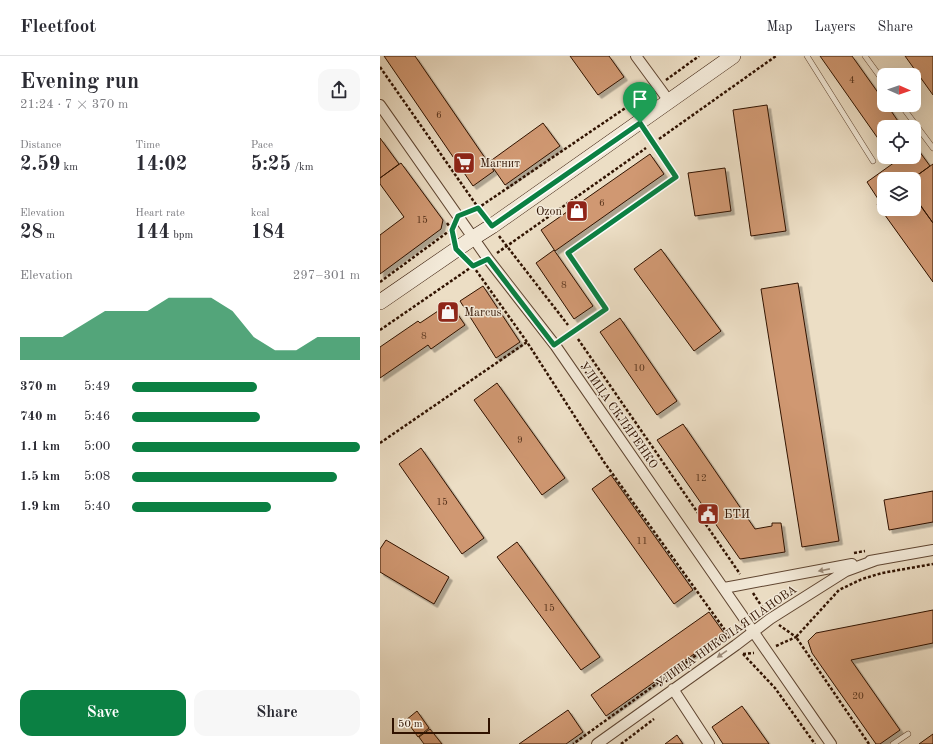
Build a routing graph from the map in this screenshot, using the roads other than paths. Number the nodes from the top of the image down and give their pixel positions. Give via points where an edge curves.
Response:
1 (636, 56) edge
2 (733, 56) edge
3 (807, 56) edge
4 (865, 56) edge
5 (877, 72) edge
6 (669, 101) junction
7 (380, 105) edge
8 (906, 112) edge
9 (640, 123) junction
10 (933, 148) edge
11 (873, 161) dead end
12 (473, 238) junction
13 (380, 302) edge
14 (554, 345) junction
15 (933, 550) edge
16 (876, 560) junction
17 (724, 588) junction
18 (754, 631) junction
19 (673, 689) junction
20 (908, 734) dead end
21 (597, 744) edge
22 (709, 744) edge
23 (832, 744) edge
24 (893, 744) edge

1 - 6 street
2 - 6 main road
3 - 11 lane
4 - 5 lane
6 - 9 main road
7 - 12 street, УЛИЦА СКЛЯРЕНКО
8 - 10 lane
9 - 12 main road
9 - 14 lane via 676,177 568,253 606,309
12 - 13 main road
12 - 14 street, УЛИЦА СКЛЯРЕНКО
14 - 17 street, УЛИЦА СКЛЯРЕНКО
15 - 16 street, УЛИЦА НИКОЛАЯ ПАНОВА
16 -> 17 street, УЛИЦА НИКОЛАЯ ПАНОВА
16 - 18 street, УЛИЦА НИКОЛАЯ ПАНОВА via 846,571
17 - 18 street, УЛИЦА СКЛЯРЕНКО
18 -> 19 street, УЛИЦА НИКОЛАЯ ПАНОВА
18 - 23 street, УЛИЦА СКЛЯРЕНКО
19 - 21 street, УЛИЦА НИКОЛАЯ ПАНОВА
19 - 22 street
20 - 24 lane

